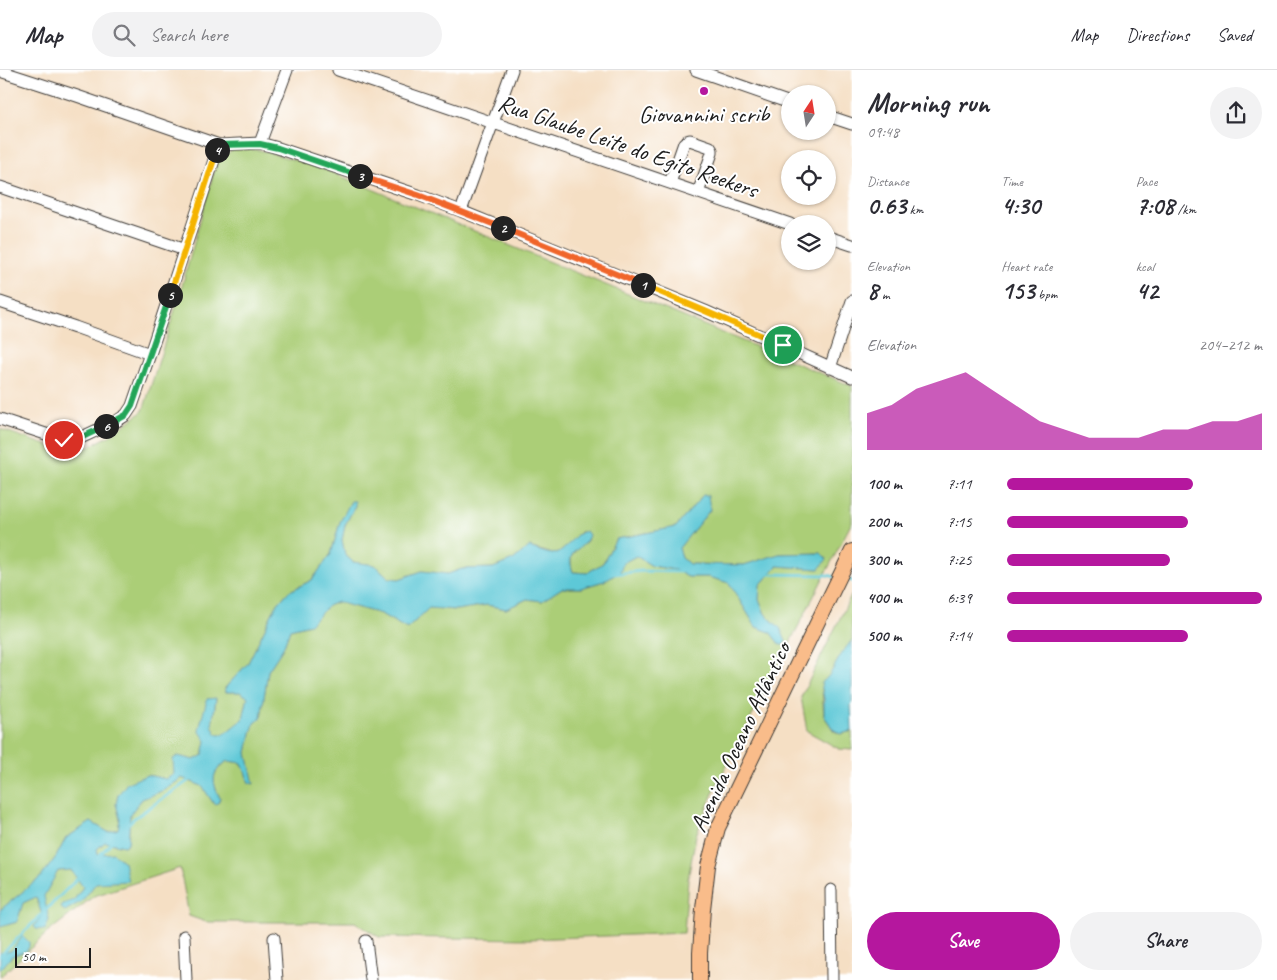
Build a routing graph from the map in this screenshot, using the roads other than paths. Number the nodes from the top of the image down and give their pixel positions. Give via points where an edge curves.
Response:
1 (286, 70) edge
2 (338, 70) edge
3 (512, 70) edge
4 (696, 70) edge
5 (0, 71) edge
6 (781, 99) edge
7 (836, 119) edge
8 (493, 123) junction
9 (852, 124) edge
10 (260, 144) junction
11 (219, 145) junction
12 (670, 183) junction
13 (0, 187) edge
14 (698, 193) junction
15 (461, 211) junction
16 (781, 221) edge
17 (836, 240) edge
18 (852, 245) edge
19 (185, 250) junction
20 (852, 301) edge
21 (0, 302) edge
22 (150, 354) junction
23 (830, 368) junction
24 (852, 378) edge
25 (0, 419) edge
26 (852, 551) edge
27 (831, 890) dead end
28 (184, 936) dead end
29 (274, 938) dead end
30 (366, 941) dead end
31 (186, 980) edge
32 (277, 980) edge
33 (371, 980) edge
34 (700, 980) edge
35 (832, 980) edge

1 - 10 street
2 - 8 street, Rua Glaube Leite do Egito Reekers
3 - 8 street
4 - 6 street
5 - 11 street
7 - 9 street
8 - 12 street, Rua Glaube Leite do Egito Reekers
8 - 15 street
10 - 11 street
10 - 15 street
11 - 19 street
12 - 14 street, Rua Glaube Leite do Egito Reekers
12 - 14 street via 687,140 710,147 712,153
13 - 19 street
14 - 16 street, Rua Glaube Leite do Egito Reekers
15 - 23 street via 705,311
17 - 18 street
19 - 22 street
20 - 23 street
21 - 22 street
22 - 25 street via 126,415 78,439 64,440
23 - 24 street
26 - 34 main road, Avenida Oceano Atlântico via 718,828 708,866
27 - 35 street
28 - 31 street
29 - 32 street
30 - 33 street

